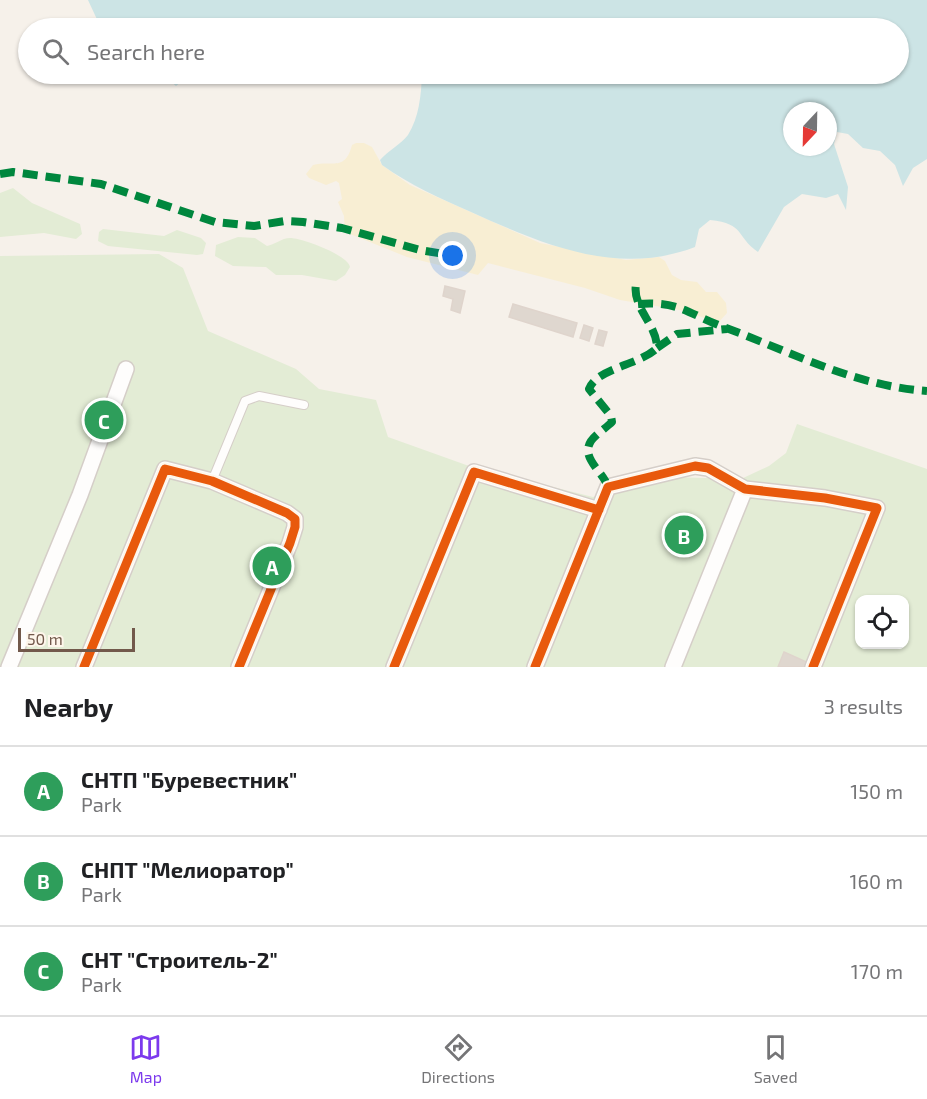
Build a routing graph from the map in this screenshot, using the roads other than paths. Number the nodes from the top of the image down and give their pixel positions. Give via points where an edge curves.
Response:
1 (126, 369) dead end
2 (304, 405) dead end
3 (212, 481) junction
4 (746, 489) junction
5 (599, 510) junction
6 (9, 667) edge
7 (84, 667) edge
8 (239, 667) edge
9 (394, 667) edge
10 (535, 667) edge
11 (673, 667) edge
12 (813, 667) edge

1 - 6 street via 80,495
2 - 3 lane via 259,396 245,401
3 - 7 street via 165,469
3 - 8 street via 295,519 290,543
4 - 5 street via 708,468 676,468 608,487
4 - 11 street
4 - 12 street via 837,499 877,508
5 - 9 street via 474,472
5 - 10 street

